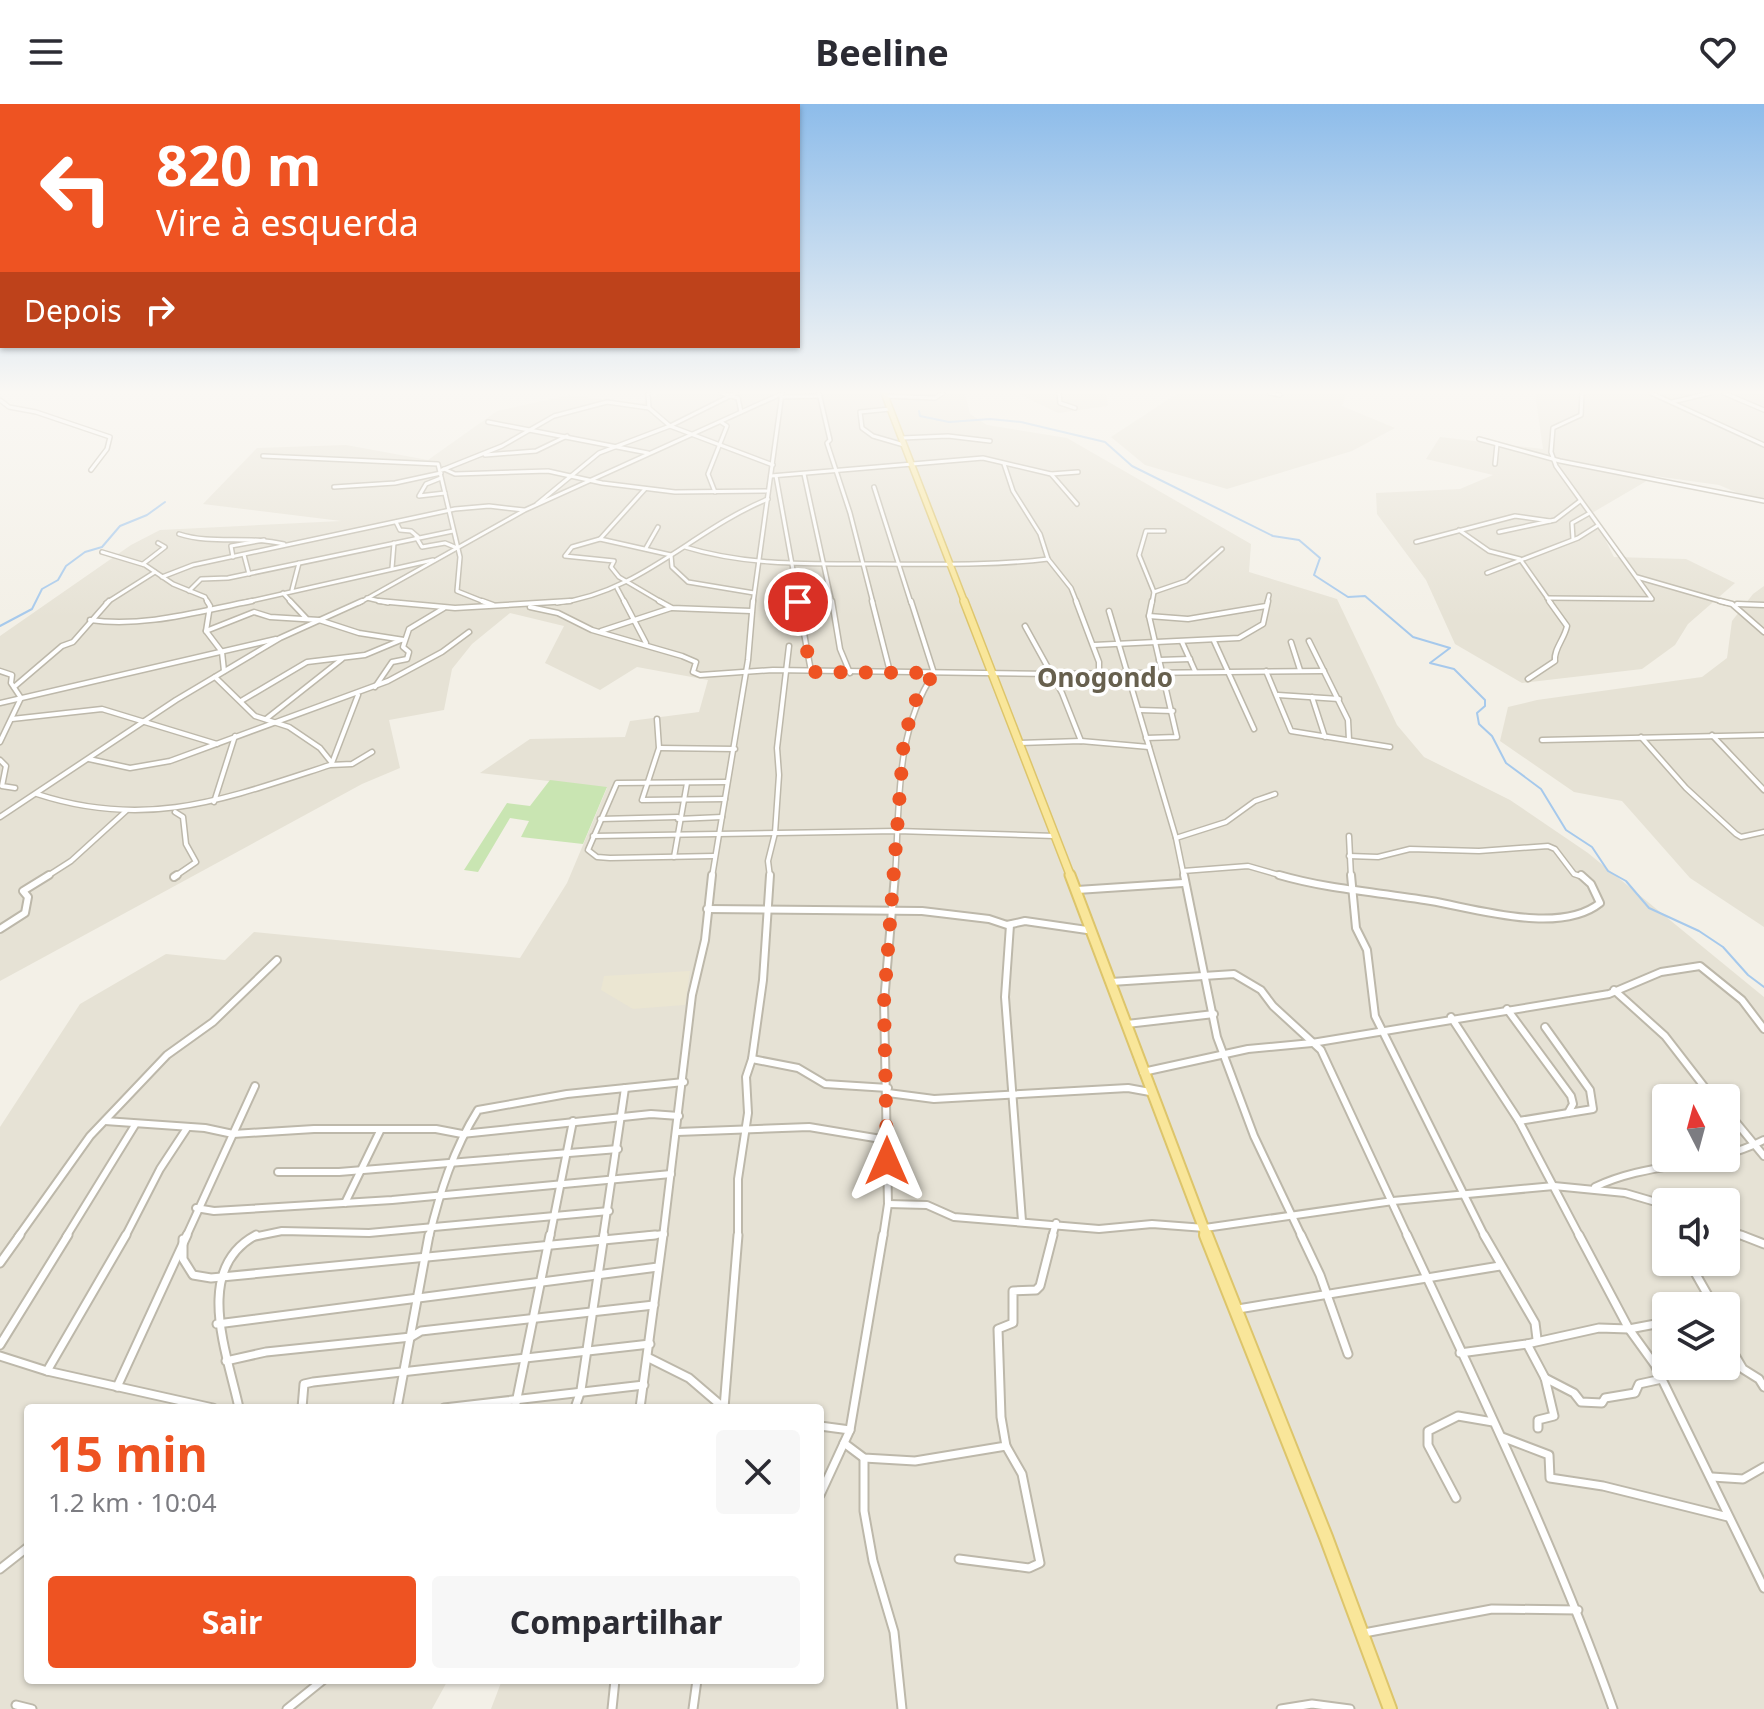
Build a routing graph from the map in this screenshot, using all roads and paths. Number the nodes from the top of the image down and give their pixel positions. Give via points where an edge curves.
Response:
1 (440, 468) edge
2 (453, 468) edge
3 (581, 468) edge
4 (618, 468) edge
5 (712, 468) edge
6 (773, 468) edge
7 (837, 468) edge
8 (876, 468) edge
9 (913, 468) edge
10 (1005, 468) edge
11 (1022, 468) edge
12 (1558, 468) edge
13 (1597, 468) edge
14 (838, 471) junction
15 (1078, 472) dead end
16 (442, 473) junction
17 (804, 474) junction
18 (1051, 474) junction
19 (572, 476) junction
20 (774, 476) junction
21 (590, 481) junction
22 (334, 487) dead end
23 (874, 487) dead end
24 (645, 489) junction
25 (766, 491) junction
26 (715, 492) junction
27 (445, 493) junction
28 (768, 499) junction
29 (1580, 501) junction
30 (1764, 501) edge
31 (1077, 504) dead end
32 (535, 506) junction
33 (525, 510) junction
34 (449, 511) junction
35 (1588, 514) junction
36 (1550, 521) junction
37 (396, 522) junction
38 (1597, 526) junction
39 (658, 527) dead end
40 (1459, 530) junction
41 (453, 531) junction
42 (1164, 531) dead end
43 (1499, 532) dead end
44 (179, 534) dead end
45 (417, 537) junction
46 (600, 539) junction
47 (265, 540) junction
48 (1573, 540) junction
49 (1416, 542) dead end
50 (158, 543) dead end
51 (394, 543) junction
52 (288, 545) junction
53 (684, 547) junction
54 (458, 548) junction
55 (646, 548) junction
56 (1222, 549) dead end
57 (102, 552) dead end
58 (244, 555) junction
59 (671, 555) junction
60 (233, 557) junction
61 (442, 557) junction
62 (1048, 559) junction
63 (1520, 559) junction
64 (299, 563) junction
65 (759, 564) junction
66 (792, 564) junction
67 (824, 564) junction
68 (862, 564) junction
69 (143, 565) junction
70 (899, 565) junction
71 (951, 565) junction
72 (392, 568) junction
73 (155, 572) junction
74 (1487, 573) dead end
75 (249, 574) junction
76 (162, 577) junction
77 (1635, 577) junction
78 (629, 581) junction
79 (617, 588) junction
80 (292, 590) junction
81 (189, 591) junction
82 (283, 592) junction
83 (1154, 592) junction
84 (754, 593) junction
85 (1269, 595) dead end
86 (367, 598) junction
87 (1547, 598) junction
88 (1732, 604) junction
89 (495, 605) junction
90 (1764, 605) edge
91 (1266, 606) junction
92 (530, 607) junction
93 (210, 608) junction
94 (445, 608) junction
95 (672, 608) junction
96 (751, 611) junction
97 (1109, 611) dead end
98 (1149, 616) junction
99 (90, 620) junction
100 (308, 620) junction
101 (319, 620) junction
102 (633, 620) junction
103 (325, 625) junction
104 (307, 626) junction
105 (1025, 626) dead end
106 (206, 631) junction
107 (600, 631) junction
108 (469, 632) dead end
109 (1764, 632) edge
110 (280, 638) junction
111 (403, 640) junction
112 (1214, 641) junction
113 (1309, 641) dead end
114 (1182, 642) junction
115 (1291, 642) dead end
116 (646, 643) junction
117 (1154, 643) junction
118 (1119, 644) junction
119 (1094, 645) junction
120 (789, 646) dead end
121 (222, 652) junction
122 (342, 659) junction
123 (1190, 659) junction
124 (1159, 660) junction
125 (1300, 670) junction
126 (0, 671) edge
127 (785, 671) junction
128 (1195, 671) junction
129 (1229, 671) junction
130 (1266, 671) junction
131 (1324, 671) junction
132 (224, 672) junction
133 (745, 672) junction
134 (811, 672) junction
135 (890, 672) junction
136 (992, 672) junction
137 (1099, 672) junction
138 (1130, 672) junction
139 (1163, 672) junction
140 (850, 673) junction
141 (934, 673) junction
142 (1052, 674) junction
143 (215, 677) junction
144 (1528, 679) dead end
145 (14, 687) junction
146 (374, 689) junction
147 (358, 694) junction
148 (1278, 695) junction
149 (1312, 697) junction
150 (21, 698) junction
151 (1339, 699) junction
152 (241, 701) junction
153 (0, 703) edge
154 (1139, 710) junction
155 (1173, 711) junction
156 (12, 719) junction
157 (265, 719) junction
158 (657, 719) dead end
159 (277, 722) junction
160 (141, 723) junction
161 (1254, 729) dead end
162 (1711, 735) junction
163 (1764, 735) edge
164 (235, 736) junction
165 (1325, 737) junction
166 (1641, 737) junction
167 (1146, 738) junction
168 (1349, 740) junction
169 (1542, 740) dead end
170 (1081, 741) junction
171 (0, 742) edge
172 (1019, 743) junction
173 (217, 744) junction
174 (1149, 747) junction
175 (1390, 747) dead end
176 (659, 748) junction
177 (735, 749) junction
178 (372, 752) dead end
179 (88, 759) junction
180 (0, 760) edge
181 (331, 764) junction
182 (647, 782) junction
183 (727, 782) junction
184 (687, 783) junction
185 (15, 788) dead end
186 (1764, 790) edge
187 (36, 794) junction
188 (1275, 794) dead end
189 (725, 799) junction
190 (682, 800) junction
191 (214, 802) junction
192 (127, 810) junction
193 (175, 811) junction
194 (0, 815) edge
195 (722, 817) junction
196 (678, 818) junction
197 (600, 819) junction
198 (897, 831) junction
199 (1764, 832) edge
200 (775, 833) junction
201 (718, 835) junction
202 (593, 836) junction
203 (676, 836) junction
204 (1055, 836) junction
205 (1349, 836) dead end
206 (1176, 838) junction
207 (714, 856) junction
208 (1349, 856) junction
209 (674, 857) junction
210 (1183, 871) junction
211 (174, 877) dead end
212 (1183, 883) junction
213 (1076, 890) junction
214 (1352, 890) junction
215 (769, 907) junction
216 (707, 909) junction
217 (893, 910) junction
218 (1010, 925) junction
219 (0, 929) edge
220 (1087, 930) junction
221 (277, 960) dead end
222 (1204, 974) junction
223 (1111, 982) junction
224 (1614, 990) junction
225 (1507, 1009) junction
226 (1214, 1014) junction
227 (1451, 1017) junction
228 (1127, 1024) junction
229 (1545, 1027) dead end
230 (1764, 1029) edge
231 (1381, 1030) junction
232 (1312, 1043) junction
233 (1224, 1055) junction
234 (752, 1059) junction
235 (1142, 1072) junction
236 (684, 1082) junction
237 (1702, 1084) edge
238 (255, 1086) dead end
239 (625, 1088) junction
240 (888, 1091) junction
241 (1150, 1092) junction
242 (1013, 1096) junction
243 (1568, 1113) junction
244 (679, 1116) junction
245 (623, 1117) junction
246 (105, 1121) junction
247 (573, 1121) junction
248 (1519, 1121) junction
249 (135, 1125) junction
250 (747, 1126) junction
251 (1740, 1127) edge
252 (187, 1128) junction
253 (380, 1131) junction
254 (677, 1132) junction
255 (233, 1134) junction
256 (462, 1134) junction
257 (887, 1140) junction
258 (1764, 1140) edge
259 (1755, 1146) junction
260 (618, 1149) junction
261 (567, 1151) junction
262 (1764, 1156) edge
263 (452, 1163) junction
264 (360, 1170) junction
265 (278, 1172) dead end
266 (671, 1174) junction
267 (615, 1177) junction
268 (560, 1182) junction
269 (1554, 1186) junction
270 (1594, 1188) junction
271 (440, 1194) junction
272 (1466, 1194) junction
273 (1393, 1201) junction
274 (1652, 1201) edge
275 (345, 1203) junction
276 (888, 1204) junction
277 (196, 1208) junction
278 (609, 1211) junction
279 (1289, 1214) junction
280 (551, 1217) junction
281 (1022, 1221) junction
282 (1056, 1223) junction
283 (432, 1228) junction
284 (1205, 1228) junction
285 (664, 1234) junction
286 (1740, 1235) edge
287 (183, 1239) junction
288 (602, 1241) junction
289 (1764, 1244) edge
290 (545, 1246) junction
291 (426, 1259) junction
292 (0, 1263) edge
293 (1500, 1266) junction
294 (658, 1267) junction
295 (598, 1274) junction
296 (224, 1275) junction
297 (1425, 1278) junction
298 (538, 1282) junction
299 (1326, 1293) junction
300 (418, 1299) junction
301 (654, 1305) junction
302 (1238, 1309) junction
303 (590, 1312) junction
304 (533, 1318) junction
305 (217, 1324) junction
306 (1652, 1325) edge
307 (1629, 1329) junction
308 (411, 1337) junction
309 (1537, 1339) junction
310 (650, 1344) junction
311 (1527, 1344) junction
312 (0, 1345) edge
313 (586, 1350) junction
314 (1460, 1353) junction
315 (1348, 1354) dead end
316 (0, 1356) edge
317 (525, 1357) junction
318 (648, 1358) junction
319 (226, 1361) junction
320 (1652, 1364) edge
321 (1740, 1364) edge
322 (47, 1371) junction
323 (404, 1373) junction
324 (1545, 1378) junction
325 (1761, 1378) edge
326 (1657, 1380) edge
327 (1662, 1380) edge
328 (644, 1385) junction
329 (117, 1387) junction
330 (1764, 1387) edge
331 (581, 1390) junction
332 (517, 1398) junction
333 (171, 1400) junction
334 (168, 1404) edge
335 (192, 1404) edge
336 (238, 1404) edge
337 (302, 1404) edge
338 (398, 1404) edge
339 (473, 1404) edge
340 (516, 1404) edge
341 (576, 1404) edge
342 (641, 1404) edge
343 (719, 1404) edge
344 (724, 1404) edge
345 (1493, 1422) junction
346 (824, 1427) edge
347 (1538, 1428) dead end
348 (850, 1430) junction
349 (1502, 1437) junction
350 (844, 1443) junction
351 (1006, 1446) junction
352 (864, 1458) junction
353 (1764, 1467) edge
354 (1711, 1477) junction
355 (824, 1486) edge
356 (1456, 1498) dead end
357 (1729, 1518) junction
358 (24, 1550) edge
359 (959, 1559) dead end
360 (0, 1569) edge
361 (1764, 1588) edge
362 (1578, 1610) junction
363 (1364, 1633) junction
364 (318, 1684) edge
365 (615, 1684) edge
366 (696, 1684) edge
367 (16, 1705) dead end
368 (32, 1709) edge
369 (287, 1709) edge
370 (612, 1709) edge
371 (693, 1709) edge
372 (902, 1709) edge
373 (1281, 1709) edge
374 (1350, 1709) edge
375 (1390, 1709) edge
376 (1613, 1709) edge

1 - 16 street
2 - 16 street
3 - 19 street
4 - 21 street
5 - 26 street via 708,480 715,484
6 - 20 street
7 - 14 street
8 - 14 street
9 - 71 main road
10 - 62 street
11 - 18 street
12 - 29 street
13 - 30 street
14 - 17 street
14 - 68 street
15 - 18 street
16 - 19 street via 548,471
16 - 22 street
16 - 27 street
16 - 27 street via 419,496
17 - 20 street
17 - 67 street
18 - 31 street
19 - 21 street
19 - 32 street
20 - 25 street
20 - 66 street
21 - 24 street
21 - 32 street
23 - 70 street
24 - 26 street
24 - 46 street
25 - 26 street
25 - 28 street
27 - 34 street
28 - 53 street via 734,513
28 - 65 street
29 - 35 street
29 - 36 street
32 - 33 street
33 - 34 street via 484,506
33 - 54 street
34 - 37 street
34 - 41 street
35 - 38 street
35 - 48 street via 1572,523
36 - 40 street via 1519,515
36 - 43 street
37 - 45 street via 400,530
37 - 52 street
38 - 48 street
38 - 77 street
39 - 55 street
40 - 49 street
40 - 63 street via 1489,551
41 - 45 street
41 - 54 street
42 - 83 street via 1146,531 1139,555
44 - 47 street via 198,540
45 - 51 street
45 - 54 street via 421,547 445,543
46 - 55 street
46 - 78 street via 572,547 565,556 611,560 616,574
47 - 52 street
47 - 60 street via 231,546
48 - 63 street
50 - 69 street via 165,547
51 - 64 street
51 - 72 street
52 - 58 street
53 - 59 street
53 - 65 street via 710,557
54 - 61 street
54 - 89 street via 457,591
55 - 59 street
56 - 83 street via 1186,581
57 - 69 street
58 - 60 street
58 - 75 street
59 - 78 street
59 - 84 street via 672,567 685,581
60 - 76 street
61 - 72 street
61 - 86 street
62 - 71 street
62 - 119 street via 1071,588
63 - 74 street
63 - 87 street
64 - 75 street
64 - 80 street
65 - 66 street
65 - 84 street
66 - 67 street
66 - 134 street
67 - 68 street
67 - 140 street via 840,649
68 - 70 street
68 - 135 street
69 - 73 street
70 - 71 street
70 - 141 street
71 - 136 main road
72 - 80 street
73 - 76 street
73 - 99 street via 123,590
75 - 81 street via 201,579
76 - 81 street
77 - 87 street via 1652,599
77 - 88 street
78 - 79 street
78 - 95 street
79 - 92 street
79 - 102 street
80 - 82 street
81 - 93 street via 205,597
82 - 93 street
82 - 100 street
83 - 98 street
84 - 96 street
85 - 91 street
86 - 94 street
86 - 101 street
87 - 144 street via 1566,633 1555,661
88 - 90 street
88 - 109 street
89 - 92 street
89 - 94 street
91 - 98 street via 1188,619
91 - 112 street via 1265,621 1257,628 1239,638
92 - 107 street
93 - 99 street via 148,623
93 - 106 street
94 - 111 street via 413,625
95 - 96 street
95 - 102 street
96 - 133 street
97 - 118 street
98 - 117 street
99 - 145 street via 73,642
100 - 101 street
100 - 106 street via 254,612
101 - 103 street
101 - 104 street
102 - 107 street
102 - 116 street
103 - 104 street
103 - 111 street
104 - 110 street
105 - 142 street
106 - 121 street
107 - 116 street
108 - 146 street via 426,664
110 - 121 street
110 - 132 street
111 - 122 street
111 - 146 street via 407,659 392,662
112 - 114 street
112 - 129 street
113 - 131 street
114 - 117 street
114 - 123 street
115 - 125 street
116 - 133 street via 696,662 696,674
117 - 118 street
117 - 124 street
118 - 119 street
118 - 138 street
119 - 137 street
120 - 127 street
121 - 132 street
121 - 150 street
122 - 152 street via 307,662
122 - 157 street
123 - 124 street
123 - 128 street
124 - 139 street
125 - 130 street
125 - 131 street
126 - 145 street via 12,675
127 - 133 street
127 - 134 street
127 - 200 street
128 - 129 street
128 - 139 street
129 - 130 street
129 - 161 street
130 - 148 street
131 - 151 street
132 - 143 street
133 - 177 street
134 - 140 street
135 - 140 street
135 - 141 street
136 - 141 street
136 - 142 street
136 - 172 main road
137 - 138 street
137 - 142 street
138 - 139 street
138 - 154 street
139 - 155 street
141 - 198 street via 916,700 907,728
142 - 170 street
143 - 152 street
143 - 160 street
145 - 150 street
146 - 147 street
147 - 159 street
147 - 181 street
148 - 149 street
148 - 165 street via 1291,731
149 - 151 street
149 - 165 street
150 - 153 street
150 - 156 street
151 - 168 street via 1351,731
152 - 157 street
154 - 155 street
154 - 167 street
155 - 167 street via 1177,737
156 - 160 street via 99,708
156 - 171 street
157 - 159 street
158 - 176 street
159 - 164 street
159 - 181 street via 320,748
160 - 173 street
160 - 179 street
162 - 163 street
162 - 166 street
162 - 186 street
164 - 173 street
164 - 191 street
165 - 168 street
166 - 169 street
166 - 199 street via 1736,834
167 - 174 street
168 - 175 street
170 - 172 street
170 - 174 street
172 - 204 main road
173 - 179 street via 138,768
174 - 206 street
176 - 177 street
176 - 182 street
177 - 183 street
178 - 181 street via 351,764
179 - 187 street
180 - 185 street via 6,766 2,786
181 - 191 street
182 - 184 street
182 - 190 street via 642,800
182 - 197 street via 617,783
183 - 184 street
183 - 189 street
184 - 190 street
187 - 192 street via 56,802
187 - 194 street
188 - 206 street via 1226,822
189 - 190 street
189 - 195 street
190 - 196 street
191 - 193 street
192 - 193 street
192 - 219 street via 71,861 23,891 28,897 25,913
193 - 211 street via 183,817 186,844 196,862
195 - 196 street
195 - 201 street
196 - 197 street
196 - 203 street
197 - 202 street
198 - 200 street
198 - 204 street
198 - 217 street
200 - 201 street
200 - 215 street via 768,861
201 - 203 street
201 - 207 street
202 - 203 street
202 - 209 street via 588,850 597,857
203 - 209 street
204 - 213 main road
205 - 208 street
206 - 210 street
207 - 209 street
207 - 216 street
208 - 214 street
208 - 214 street via 1548,846 1591,884 1600,903 1590,911 1545,918
210 - 212 street
210 - 214 street via 1248,866 1329,889
212 - 213 street
212 - 222 street
213 - 220 main road
214 - 231 street via 1356,928 1367,950 1370,998
215 - 216 street
215 - 217 street
215 - 234 street
216 - 236 street
217 - 218 street via 952,913
217 - 240 street via 884,1002
218 - 220 street via 1046,922
218 - 242 street via 1005,997
220 - 223 main road
221 - 246 street via 213,1022 167,1055
222 - 223 street
222 - 226 street
222 - 232 street via 1234,974 1261,990
223 - 228 main road
224 - 225 street
224 - 230 street via 1661,972 1700,966 1742,1000
224 - 237 street via 1665,1036
225 - 227 street
225 - 243 street via 1571,1096
226 - 228 street
226 - 233 street
227 - 231 street
227 - 248 street
228 - 235 main road
229 - 243 street via 1594,1103 1589,1110
231 - 232 street
231 - 272 street
232 - 233 street
232 - 273 street via 1321,1050
233 - 235 street
233 - 279 street
234 - 240 street via 798,1068 825,1084
234 - 250 street via 746,1077
235 - 241 main road
236 - 239 street
236 - 244 street
238 - 255 street
239 - 245 street
239 - 256 street via 487,1107 478,1110
240 - 242 street via 934,1099
240 - 257 street
241 - 242 street via 1128,1088
241 - 284 main road
242 - 281 street
243 - 248 street
244 - 245 street
244 - 254 street
245 - 247 street
245 - 260 street
246 - 249 street
246 - 292 street via 78,1149
247 - 256 street
247 - 261 street
248 - 269 street
249 - 252 street
249 - 312 street
250 - 254 street
250 - 257 street via 859,1133
250 - 344 street via 738,1179 738,1255
251 - 259 street
252 - 255 street
252 - 322 street
253 - 255 street
253 - 256 street via 436,1129
253 - 264 street
254 - 266 street
255 - 277 street
256 - 263 street
257 - 276 street
258 - 259 street
259 - 262 street
259 - 270 street via 1713,1163 1645,1172
260 - 261 street
260 - 267 street
261 - 263 street
261 - 268 street
263 - 264 street
263 - 271 street
264 - 265 street
264 - 275 street
266 - 267 street
266 - 285 street
267 - 268 street
267 - 278 street
268 - 271 street
268 - 280 street
269 - 270 street
269 - 272 street
269 - 307 street
270 - 274 street
271 - 275 street
271 - 283 street
272 - 273 street
272 - 293 street
273 - 279 street
273 - 297 street
275 - 277 street
276 - 281 street via 927,1205 954,1217
276 - 348 street
277 - 287 street
278 - 280 street
278 - 288 street
279 - 284 street
279 - 299 street
280 - 283 street
280 - 290 street
281 - 282 street
282 - 284 street via 1099,1229 1152,1224
282 - 351 street via 1040,1286 1013,1291 1013,1323 998,1329
283 - 291 street
283 - 296 street via 252,1236 239,1246
284 - 302 main road
285 - 288 street
285 - 294 street
286 - 289 street
287 - 296 street via 183,1259 193,1275
287 - 329 street
288 - 290 street
288 - 295 street
290 - 291 street
290 - 298 street
291 - 296 street
291 - 300 street
293 - 297 street
293 - 309 street via 1535,1323
294 - 295 street
294 - 301 street
295 - 298 street
295 - 303 street
296 - 305 street
297 - 299 street
297 - 314 street
298 - 300 street
298 - 304 street
299 - 302 street
299 - 315 street
300 - 305 street
300 - 308 street
301 - 303 street
301 - 310 street
302 - 363 main road
303 - 304 street
303 - 313 street
304 - 308 street via 421,1331
304 - 317 street
305 - 319 street
306 - 307 street
307 - 309 street via 1599,1328
307 - 320 street
308 - 319 street
308 - 323 street
309 - 311 street
310 - 313 street
310 - 318 street
311 - 314 street
311 - 324 street
313 - 317 street
313 - 331 street
314 - 345 street
316 - 322 street
317 - 323 street
317 - 332 street
318 - 328 street
318 - 343 street via 689,1378
319 - 336 street
321 - 325 street
322 - 329 street
323 - 337 street via 304,1384
323 - 338 street
324 - 326 street via 1581,1402 1594,1403 1626,1397 1639,1384
324 - 347 street via 1554,1416 1538,1420
325 - 330 street
327 - 354 street
328 - 331 street
328 - 342 street
329 - 333 street
331 - 332 street
331 - 341 street
332 - 339 street
332 - 340 street
333 - 334 street
333 - 335 street
345 - 349 street
345 - 356 street via 1458,1416 1428,1431 1428,1445
346 - 348 street
348 - 350 street
349 - 357 street via 1549,1455 1550,1478
349 - 362 street
350 - 352 street
350 - 355 street
351 - 352 street via 926,1461
351 - 359 street via 1022,1474 1040,1563 1029,1568
352 - 372 street via 864,1511 891,1619
353 - 354 street via 1743,1479
354 - 357 street
357 - 361 street
358 - 360 street
362 - 363 street via 1492,1609
362 - 376 street
363 - 375 main road
364 - 369 street
365 - 370 street
366 - 371 street
367 - 368 street
373 - 374 street via 1312,1704

